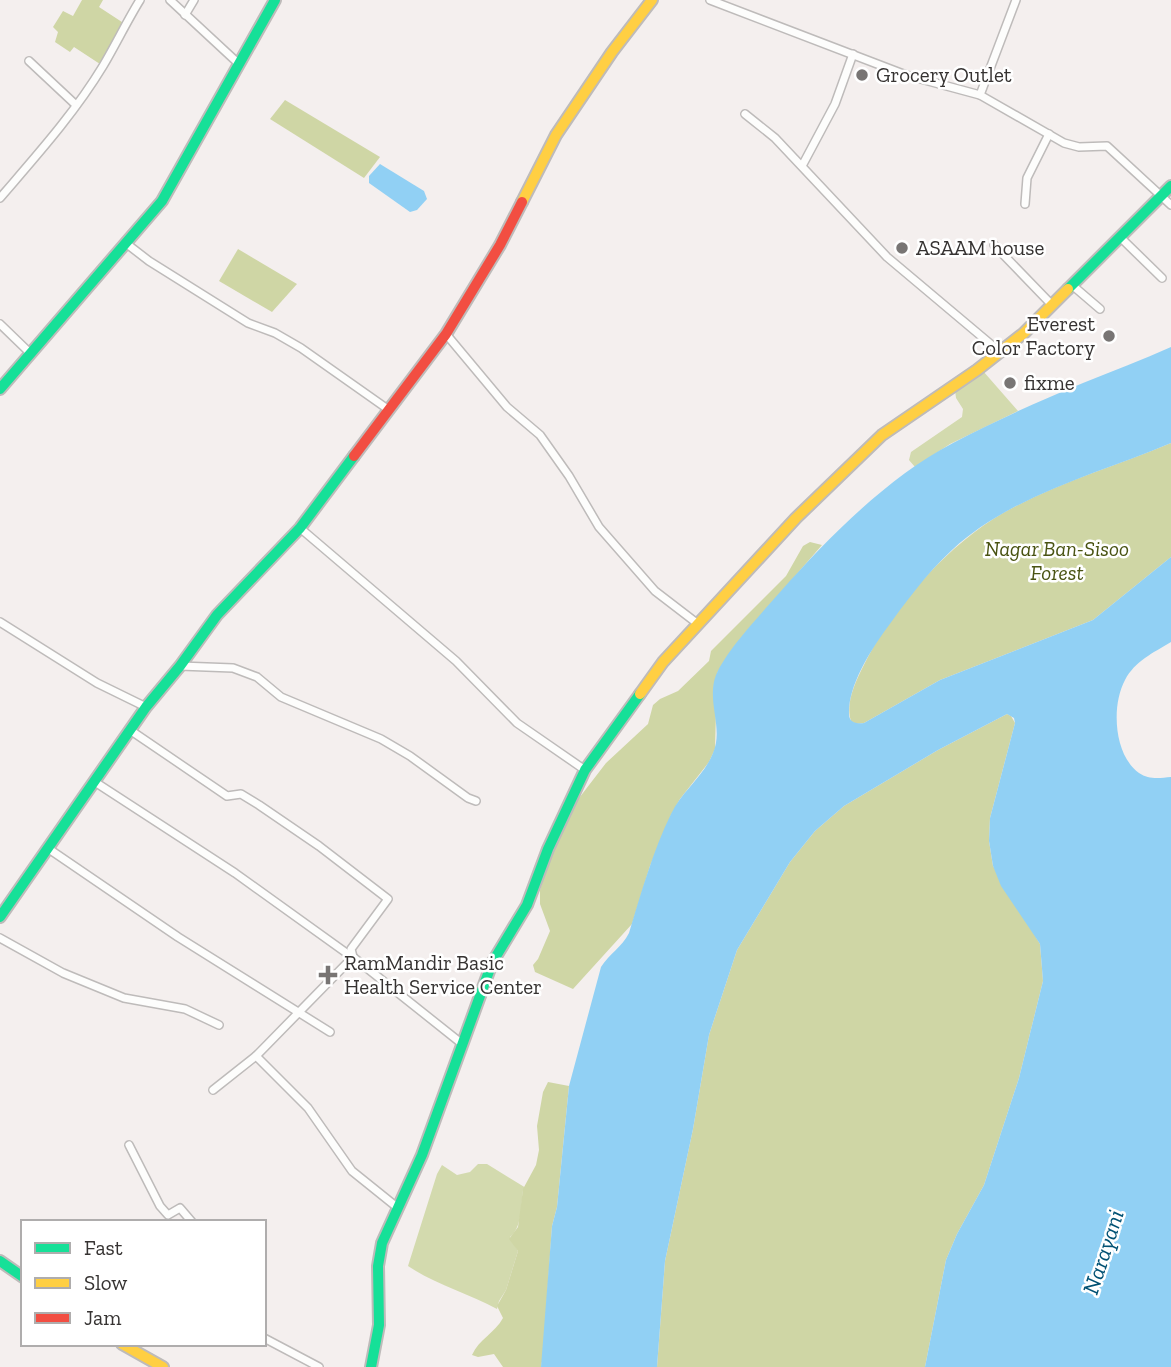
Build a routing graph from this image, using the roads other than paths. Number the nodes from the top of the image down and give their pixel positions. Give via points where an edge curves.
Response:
1 (140, 0) edge
2 (170, 0) edge
3 (194, 0) edge
4 (275, 0) edge
5 (652, 0) edge
6 (710, 0) edge
7 (1016, 0) edge
8 (185, 15) junction
9 (853, 54) junction
10 (29, 61) dead end
11 (239, 64) junction
12 (980, 95) junction
13 (76, 104) junction
14 (745, 114) dead end
15 (1049, 134) junction
16 (802, 166) junction
17 (1171, 186) edge
18 (1161, 195) junction
19 (0, 198) edge
20 (1025, 204) dead end
21 (1171, 205) edge
22 (1120, 237) junction
23 (127, 244) junction
24 (993, 245) dead end
25 (1162, 278) dead end
26 (1072, 285) junction
27 (1052, 305) junction
28 (1100, 309) dead end
29 (0, 324) edge
30 (446, 334) junction
31 (1000, 352) junction
32 (30, 353) junction
33 (0, 389) edge
34 (389, 410) junction
35 (300, 528) junction
36 (0, 622) edge
37 (698, 624) junction
38 (180, 667) junction
39 (146, 707) junction
40 (130, 730) junction
41 (586, 770) junction
42 (95, 782) junction
43 (476, 801) dead end
44 (49, 849) junction
45 (0, 917) edge
46 (0, 938) edge
47 (353, 957) junction
48 (299, 1013) junction
49 (219, 1025) dead end
50 (330, 1032) dead end
51 (461, 1043) junction
52 (256, 1056) junction
53 (214, 1090) dead end
54 (129, 1145) dead end
55 (398, 1208) junction
56 (190, 1220) edge
57 (0, 1261) edge
58 (21, 1276) edge
59 (266, 1339) edge
60 (126, 1346) edge
61 (163, 1367) edge
62 (319, 1367) edge
63 (371, 1367) edge

1 - 13 street
2 - 8 street
3 - 8 street
4 - 11 street
5 - 30 street via 556,135 500,245
6 - 9 street
7 - 12 street
8 - 11 street
9 - 12 street via 906,75
9 - 16 street via 835,104
10 - 13 street
11 - 23 street via 171,187
12 - 15 street
13 - 19 street
14 - 16 street
15 - 18 street via 1071,145 1107,146
15 - 20 street via 1027,178
16 - 31 street via 887,257
17 - 18 street
18 - 21 street
18 - 22 street
22 - 25 street
22 - 26 street
23 - 32 street
23 - 34 street via 248,323 301,348
24 - 27 street
26 - 27 street
26 - 28 street
27 - 31 street
29 - 32 street
30 - 34 street
30 - 37 street via 507,407 540,435 599,527 655,591
31 - 37 street via 874,441
32 - 33 street
34 - 35 street
35 - 38 street via 217,615
35 - 41 street via 456,661 517,723
36 - 39 street via 97,683
37 - 41 street via 663,662
38 - 39 street
38 - 43 street via 233,668 257,677 281,696 381,739
39 - 40 street
40 - 42 street
40 - 47 street via 227,796 241,794 259,805 388,899 351,949
41 - 51 street via 527,905 492,963
42 - 44 street
42 - 47 street via 236,873
44 - 45 street
44 - 48 street
46 - 49 street via 63,973 124,998 185,1009
47 - 48 street
47 - 51 street
48 - 50 street
48 - 52 street
51 - 55 street via 422,1155
52 - 53 street
52 - 55 street via 308,1108 352,1171
54 - 56 street via 167,1215 180,1208
55 - 63 street via 379,1255 379,1325
57 - 58 street
59 - 62 street
60 - 61 street

